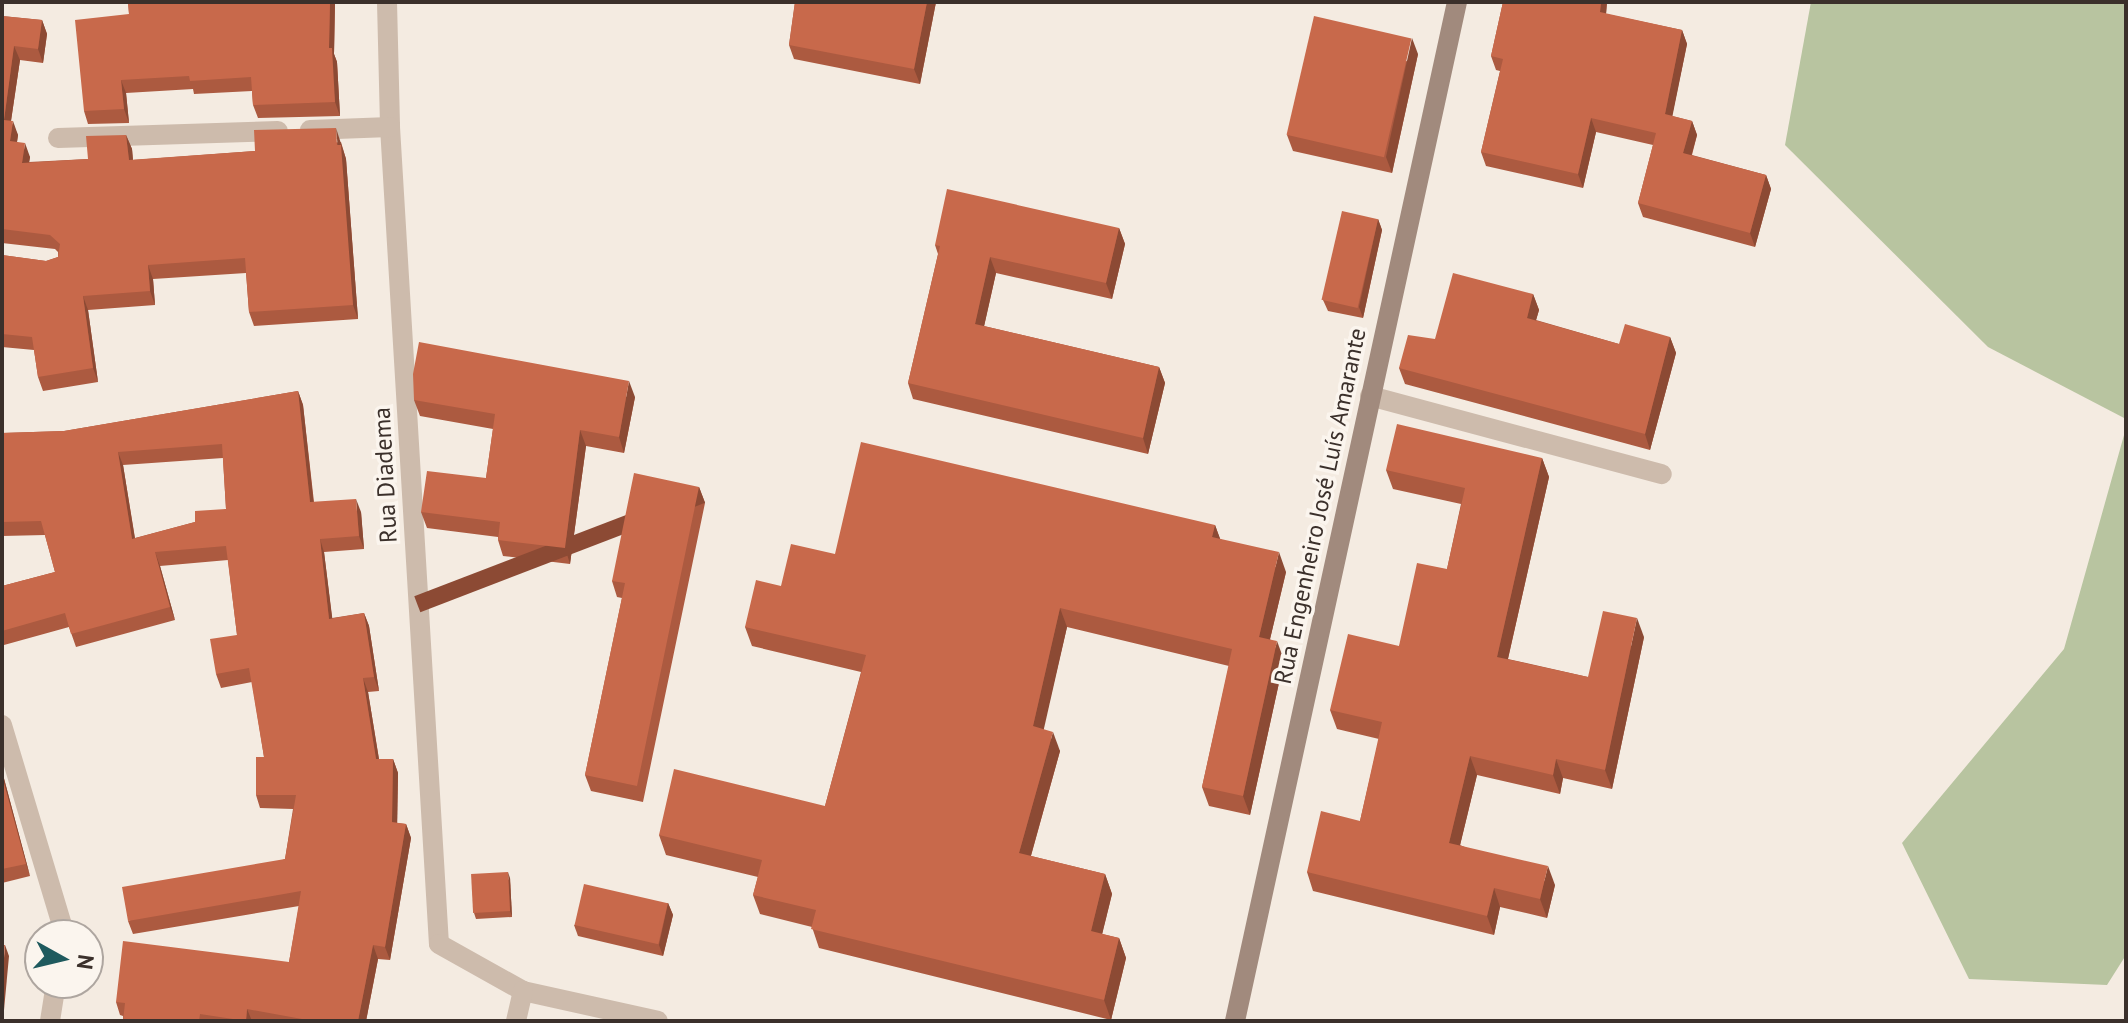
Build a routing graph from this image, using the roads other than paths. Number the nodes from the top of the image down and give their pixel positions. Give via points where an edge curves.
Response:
1 (387, 2) edge
2 (1457, 2) edge
3 (390, 127) junction
4 (58, 138) dead end
5 (1370, 396) junction
6 (1662, 474) dead end
7 (2, 725) edge
8 (60, 919) edge
9 (523, 991) junction
10 (53, 999) edge
11 (50, 1021) edge
12 (516, 1021) edge
13 (658, 1021) edge
14 (1235, 1021) edge

1 - 3 street, Rua Diadema
2 - 5 street, Rua Engenheiro José Luís Amarante
3 - 4 street
3 - 9 street, Rua Diadema via 439,944
5 - 6 street
5 - 14 street, Rua Engenheiro José Luís Amarante
7 - 8 street
9 - 12 street
9 - 13 street
10 - 11 street

